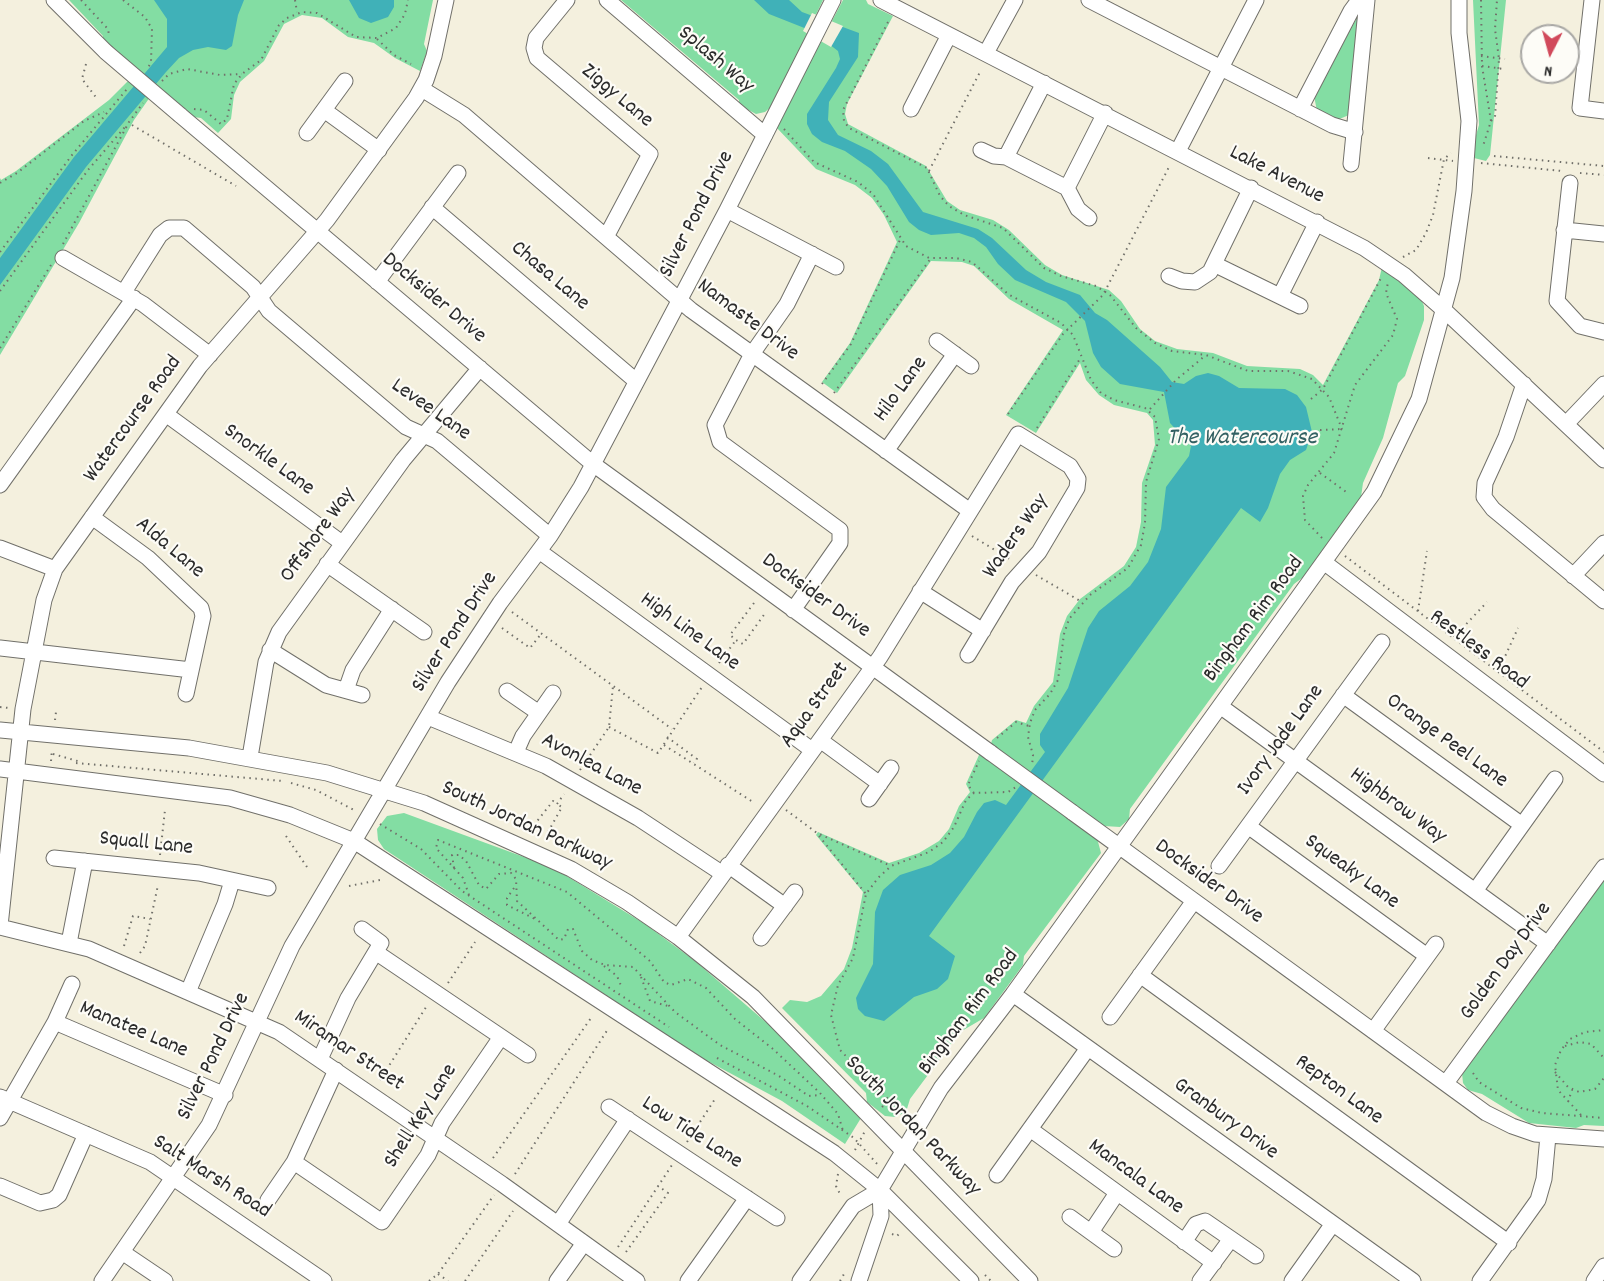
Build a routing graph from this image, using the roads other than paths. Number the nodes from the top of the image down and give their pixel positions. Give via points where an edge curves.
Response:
1 (54, 0) edge
2 (446, 0) edge
3 (567, 0) edge
4 (607, 0) edge
5 (881, 0) edge
6 (1015, 0) edge
7 (1089, 0) edge
8 (1256, 0) edge
9 (1359, 0) edge
10 (1367, 0) edge
11 (1459, 0) edge
12 (1592, 0) edge
13 (831, 6) edge
14 (1114, 6) edge
15 (949, 34) junction
16 (986, 53) junction
17 (1221, 68) junction
18 (345, 81) dead end
19 (1044, 83) junction
20 (422, 89) junction
21 (911, 109) dead end
22 (1300, 109) junction
23 (324, 110) junction
24 (1604, 111) edge
25 (1105, 113) junction
26 (1355, 132) junction
27 (307, 133) dead end
28 (765, 135) junction
29 (379, 150) junction
30 (981, 150) dead end
31 (1178, 151) junction
32 (1006, 157) junction
33 (1351, 164) dead end
34 (458, 173) dead end
35 (1569, 183) dead end
36 (1067, 188) junction
37 (1251, 188) junction
38 (432, 207) junction
39 (727, 210) junction
40 (1089, 218) dead end
41 (1317, 222) junction
42 (1564, 230) junction
43 (317, 231) junction
44 (1604, 234) edge
45 (606, 237) junction
46 (812, 254) junction
47 (59, 255) road end
48 (1214, 264) junction
49 (836, 267) dead end
50 (1169, 276) dead end
51 (377, 282) junction
52 (129, 295) junction
53 (1281, 296) junction
54 (259, 298) junction
55 (680, 299) junction
56 (1300, 306) dead end
57 (1444, 310) junction
58 (1604, 332) edge
59 (937, 341) dead end
60 (752, 354) junction
61 (955, 354) junction
62 (210, 355) junction
63 (971, 366) dead end
64 (480, 368) junction
65 (636, 381) junction
66 (1524, 384) junction
67 (1604, 384) edge
68 (167, 415) junction
69 (1566, 424) junction
70 (1017, 434) joint
71 (424, 435) junction
72 (886, 451) junction
73 (1604, 460) edge
74 (593, 464) junction
75 (0, 485) edge
76 (970, 511) junction
77 (92, 517) junction
78 (550, 536) junction
79 (342, 543) junction
80 (1604, 543) edge
81 (0, 548) edge
82 (539, 551) junction
83 (1325, 563) junction
84 (327, 564) junction
85 (54, 569) junction
86 (1573, 576) junction
87 (920, 591) junction
88 (1604, 601) edge
89 (392, 609) junction
90 (793, 610) junction
91 (983, 631) junction
92 (423, 632) dead end
93 (1382, 642) dead end
94 (0, 648) edge
95 (270, 650) junction
96 (33, 651) junction
97 (968, 655) dead end
98 (872, 667) junction
99 (191, 670) junction
100 (346, 690) junction
101 (507, 691) dead end
102 (553, 693) dead end
103 (186, 694) dead end
104 (362, 695) dead end
105 (1344, 695) junction
106 (1220, 706) junction
107 (539, 713) junction
108 (428, 717) junction
109 (0, 730) edge
110 (20, 732) junction
111 (816, 745) junction
112 (516, 752) junction
113 (250, 757) junction
114 (1296, 761) junction
115 (891, 768) dead end
116 (0, 769) edge
117 (16, 772) junction
118 (1604, 774) edge
119 (1555, 779) dead end
120 (880, 784) junction
121 (384, 791) junction
122 (869, 799) dead end
123 (1522, 825) junction
124 (1248, 826) junction
125 (354, 841) junction
126 (1119, 847) junction
127 (54, 858) dead end
128 (85, 861) junction
129 (1219, 866) dead end
130 (1604, 867) edge
131 (725, 870) junction
132 (232, 881) junction
133 (268, 888) dead end
134 (1475, 891) junction
135 (795, 892) dead end
136 (1194, 901) junction
137 (785, 906) junction
138 (0, 927) edge
139 (362, 929) dead end
140 (678, 937) junction
141 (762, 938) dead end
142 (69, 943) junction
143 (1548, 944) junction
144 (377, 953) junction
145 (1140, 975) junction
146 (72, 984) dead end
147 (188, 992) junction
148 (1013, 994) junction
149 (1110, 1017) dead end
150 (55, 1022) junction
151 (258, 1023) junction
152 (1373, 1031) junction
153 (501, 1037) junction
154 (1088, 1048) junction
155 (528, 1055) dead end
156 (320, 1059) junction
157 (336, 1070) junction
158 (1446, 1083) junction
159 (225, 1095) junction
160 (5, 1099) edge
161 (609, 1107) dead end
162 (0, 1118) edge
163 (628, 1119) junction
164 (1030, 1129) junction
165 (86, 1134) junction
166 (1548, 1136) junction
167 (434, 1138) junction
168 (1604, 1139) edge
169 (902, 1150) junction
170 (294, 1162) junction
171 (997, 1174) dead end
172 (174, 1178) junction
173 (0, 1186) edge
174 (880, 1190) junction
175 (1118, 1193) junction
176 (747, 1198) junction
177 (268, 1200) dead end
178 (1070, 1217) dead end
179 (777, 1218) dead end
180 (558, 1224) junction
181 (1332, 1225) junction
182 (1091, 1232) junction
183 (1231, 1239) junction
184 (1184, 1242) junction
185 (584, 1243) junction
186 (1509, 1243) junction
187 (1114, 1248) dead end
188 (122, 1252) junction
189 (1256, 1256) dead end
190 (1214, 1263) junction
191 (1604, 1266) edge
192 (1394, 1276) edge
193 (102, 1281) edge
194 (165, 1281) edge
195 (324, 1281) edge
196 (557, 1281) edge
197 (637, 1281) edge
198 (687, 1281) edge
199 (800, 1281) edge
200 (860, 1281) edge
201 (971, 1281) edge
202 (1030, 1281) edge
203 (1200, 1281) edge
204 (1292, 1281) edge
205 (1413, 1281) edge
206 (1480, 1281) edge
207 (1593, 1281) edge

1 - 43 street, Docksider Drive, bridge via 106,52 185,111
2 - 20 street, Watercourse Road
3 - 45 street, Ziggy Lane via 536,38 537,58 650,154
4 - 28 street, Splash Way
5 - 15 street, Lake Avenue
6 - 16 street
7 - 14 street
8 - 17 street
9 - 22 street
10 - 26 street
11 - 57 street, Bingham Rim Road via 1469,121 1464,191
12 - 24 street via 1580,108
13 - 28 street, Silver Pond Drive
14 - 17 street
15 - 16 street, Lake Avenue
15 - 21 street
16 - 19 street, Lake Avenue
17 - 22 street
17 - 31 street
18 - 23 street
19 - 25 street, Lake Avenue
19 - 32 street
20 - 29 street, Watercourse Road
20 - 45 street, Namaste Drive via 464,116
22 - 26 street
23 - 27 street
23 - 29 street
25 - 31 street, Lake Avenue
25 - 36 street
26 - 33 street
28 - 39 street, Silver Pond Drive
29 - 43 street, Watercourse Road
30 - 32 street
31 - 37 street, Lake Avenue
32 - 36 street
34 - 38 street
35 - 42 street
36 - 40 street via 1078,210
37 - 41 street, Lake Avenue
37 - 48 street
38 - 51 street
38 - 65 street, Chasa Lane
39 - 46 street
39 - 55 street, Silver Pond Drive
41 - 53 street
41 - 57 street, Lake Avenue via 1394,266
42 - 44 street
42 - 58 street via 1557,301 1580,326
43 - 51 street, Docksider Drive
43 - 54 street, Watercourse Road
45 - 55 street, Namaste Drive
46 - 49 street
46 - 60 street via 787,304
47 - 52 street
48 - 50 street via 1206,277 1195,282
48 - 53 street
51 - 64 street, Docksider Drive
52 - 54 street, Levee Lane via 159,235 179,227 189,231 252,287
52 - 62 street
52 - 75 street
53 - 56 street
54 - 62 street, Watercourse Road
54 - 71 street, Levee Lane via 269,311 406,427
55 - 60 street, Namaste Drive
55 - 65 street, Silver Pond Drive
57 - 66 street, Lake Avenue
57 - 83 street, Bingham Rim Road via 1419,399 1374,492
59 - 61 street, Hilo Lane
60 - 72 street, Namaste Drive
60 - 90 street via 717,419 717,438 838,526 842,533 840,543
61 - 63 street, Hilo Lane
61 - 72 street, Hilo Lane
62 - 68 street, Watercourse Road
64 - 71 street, Offshore Way
64 - 74 street, Docksider Drive
65 - 74 street, Silver Pond Drive
66 - 69 street, Lake Avenue
66 - 86 street via 1483,492 1493,509
67 - 69 street
68 - 77 street, Watercourse Road
68 - 79 street, Snorkle Lane
69 - 73 street, Lake Avenue
70 - 76 street, Aqua Street
70 - 91 street, Waders Way via 1070,466 1078,483 1039,552 1012,582
71 - 78 street, Levee Lane via 437,441
71 - 79 street, Offshore Way
72 - 76 street, Namaste Drive
74 - 78 street, Silver Pond Drive
74 - 90 street, Docksider Drive
76 - 87 street, Aqua Street
77 - 85 street, Watercourse Road
77 - 99 street, Alda Lane via 148,558 201,608 203,616
78 - 82 street, Silver Pond Drive
79 - 84 street, Offshore Way
80 - 86 street
81 - 85 street
82 - 108 street, Silver Pond Drive via 475,640
82 - 111 street, High Line Lane via 710,676
83 - 106 street, Bingham Rim Road
83 - 118 street, Restless Road
84 - 89 street
84 - 95 street, Offshore Way
85 - 96 street, Watercourse Road
86 - 88 street
87 - 91 street
87 - 98 street, Aqua Street
89 - 92 street
89 - 100 street via 352,670
90 - 98 street, Docksider Drive
91 - 97 street, Waders Way
93 - 105 street, Ivory Jade Lane
94 - 96 street
95 - 100 street via 326,685
95 - 113 street, Offshore Way
96 - 99 street
96 - 110 street, Watercourse Road
98 - 111 street, Aqua Street
98 - 126 street, Docksider Drive, bridge
99 - 103 street, Alda Lane
100 - 104 street
101 - 107 street
102 - 107 street
105 - 114 street, Ivory Jade Lane
105 - 123 street, Orange Peel Lane
106 - 114 street, Highbrow Way
106 - 126 street, Bingham Rim Road
107 - 112 street
108 - 112 street, Avonlea Lane
108 - 121 street, Silver Pond Drive
109 - 110 street, South Jordan Parkway
110 - 113 street, South Jordan Parkway
110 - 117 street, Watercourse Road
111 - 120 street, High Line Lane
111 - 131 street, Aqua Street
112 - 131 street, Avonlea Lane via 573,780
113 - 121 street, South Jordan Parkway via 327,773
114 - 124 street, Ivory Jade Lane
114 - 134 street, Highbrow Way
115 - 120 street
116 - 117 street
117 - 125 street via 230,798 298,817
117 - 138 street, Watercourse Road
119 - 123 street
120 - 122 street
121 - 125 street, Silver Pond Drive
121 - 140 street, South Jordan Parkway via 424,803 551,859 627,902
123 - 134 street
124 - 129 street, Ivory Jade Lane
124 - 152 street, Squeaky Lane via 1432,950
125 - 151 street, Silver Pond Drive via 292,946
125 - 174 street via 834,1153
126 - 136 street, Docksider Drive
126 - 148 street, Bingham Rim Road
127 - 128 street, Squall Lane
128 - 132 street, Squall Lane
128 - 142 street
130 - 143 street, Golden Day Drive
131 - 137 street, Avonlea Lane
131 - 140 street, Aqua Street
132 - 133 street, Squall Lane
132 - 147 street
134 - 143 street, Highbrow Way
135 - 137 street
136 - 145 street
136 - 152 street, Docksider Drive
137 - 141 street
138 - 142 street, Miramar Street
139 - 144 street via 381,943
140 - 169 street, South Jordan Parkway via 775,1018
142 - 147 street, Miramar Street
143 - 158 street, Golden Day Drive
144 - 153 street
144 - 156 street via 358,979
145 - 149 street
145 - 186 street, Repton Lane
146 - 150 street, Manatee Lane
147 - 151 street, Miramar Street
148 - 154 street, Granbury Drive
148 - 169 street, Bingham Rim Road via 941,1088
150 - 159 street, Manatee Lane
150 - 160 street, Manatee Lane
151 - 156 street, Miramar Street
151 - 159 street, Silver Pond Drive
152 - 158 street, Docksider Drive
153 - 155 street
153 - 167 street, Shell Key Lane
154 - 164 street
154 - 181 street, Granbury Drive
156 - 157 street, Miramar Street
157 - 167 street, Miramar Street
157 - 170 street
158 - 166 street, Docksider Drive via 1498,1119
159 - 172 street, Silver Pond Drive
160 - 162 street, Manatee Lane
160 - 165 street, Salt Marsh Road
161 - 163 street, Low Tide Lane
163 - 176 street, Low Tide Lane
163 - 180 street
164 - 171 street
164 - 175 street, Mancala Lane
165 - 172 street, Salt Marsh Road via 150,1162
165 - 173 street via 59,1195 53,1200 40,1203
166 - 168 street, Docksider Drive
166 - 186 street via 1542,1190
167 - 170 street, Shell Key Lane via 428,1155 382,1222
167 - 180 street, Miramar Street
169 - 174 street, Bingham Rim Road
169 - 202 street, South Jordan Parkway
170 - 177 street
172 - 188 street, Silver Pond Drive
172 - 195 street, Salt Marsh Road
174 - 199 street via 853,1206
174 - 200 street, Bingham Rim Road via 881,1216
174 - 201 street
175 - 182 street
175 - 184 street, Mancala Lane
176 - 179 street, Low Tide Lane
176 - 198 street, Low Tide Lane
178 - 182 street
180 - 185 street, Miramar Street
181 - 192 street, Granbury Drive
181 - 204 street
182 - 187 street
183 - 184 street via 1202,1221
183 - 189 street
183 - 190 street
184 - 190 street, Mancala Lane
185 - 196 street
185 - 197 street, Miramar Street
186 - 206 street
188 - 193 street, Silver Pond Drive
188 - 194 street
190 - 203 street
191 - 207 street
192 - 205 street, Granbury Drive

